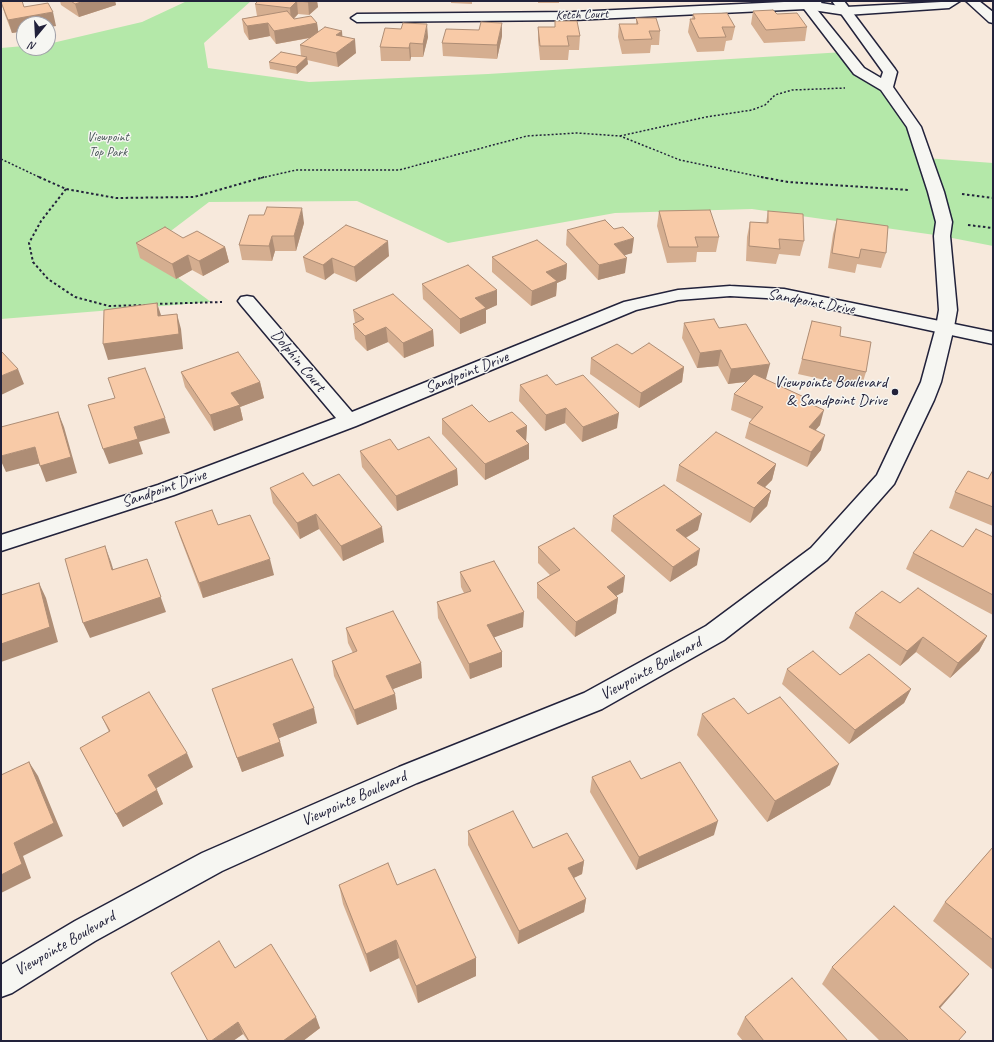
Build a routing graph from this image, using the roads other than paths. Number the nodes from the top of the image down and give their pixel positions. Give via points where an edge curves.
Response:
1 (954, 1) edge
2 (972, 1) edge
3 (809, 2) edge
4 (842, 6) edge
5 (357, 18) dead end
6 (993, 19) edge
7 (886, 87) junction
8 (247, 301) road end
9 (945, 327) junction
10 (993, 338) edge
11 (349, 421) junction
12 (1, 543) edge
13 (1, 982) edge

1 - 4 street, Ketch Court via 949,4
2 - 6 street
3 - 4 street, Ketch Court
3 - 5 street, Ketch Court via 573,16
3 - 7 street, Viewpointe Boulevard via 859,72
4 - 7 street via 890,72
7 - 9 street, Viewpointe Boulevard via 914,127 944,222 942,236 948,310
8 - 11 street, Dolphin Court
9 - 10 street, Sandpoint Drive
9 - 11 street, Sandpoint Drive via 784,294 730,291 678,295 630,306
9 - 13 street, Viewpointe Boulevard via 924,400 886,478 819,554 715,633 593,702 408,775 212,862 85,931
11 - 12 street, Sandpoint Drive via 166,490

